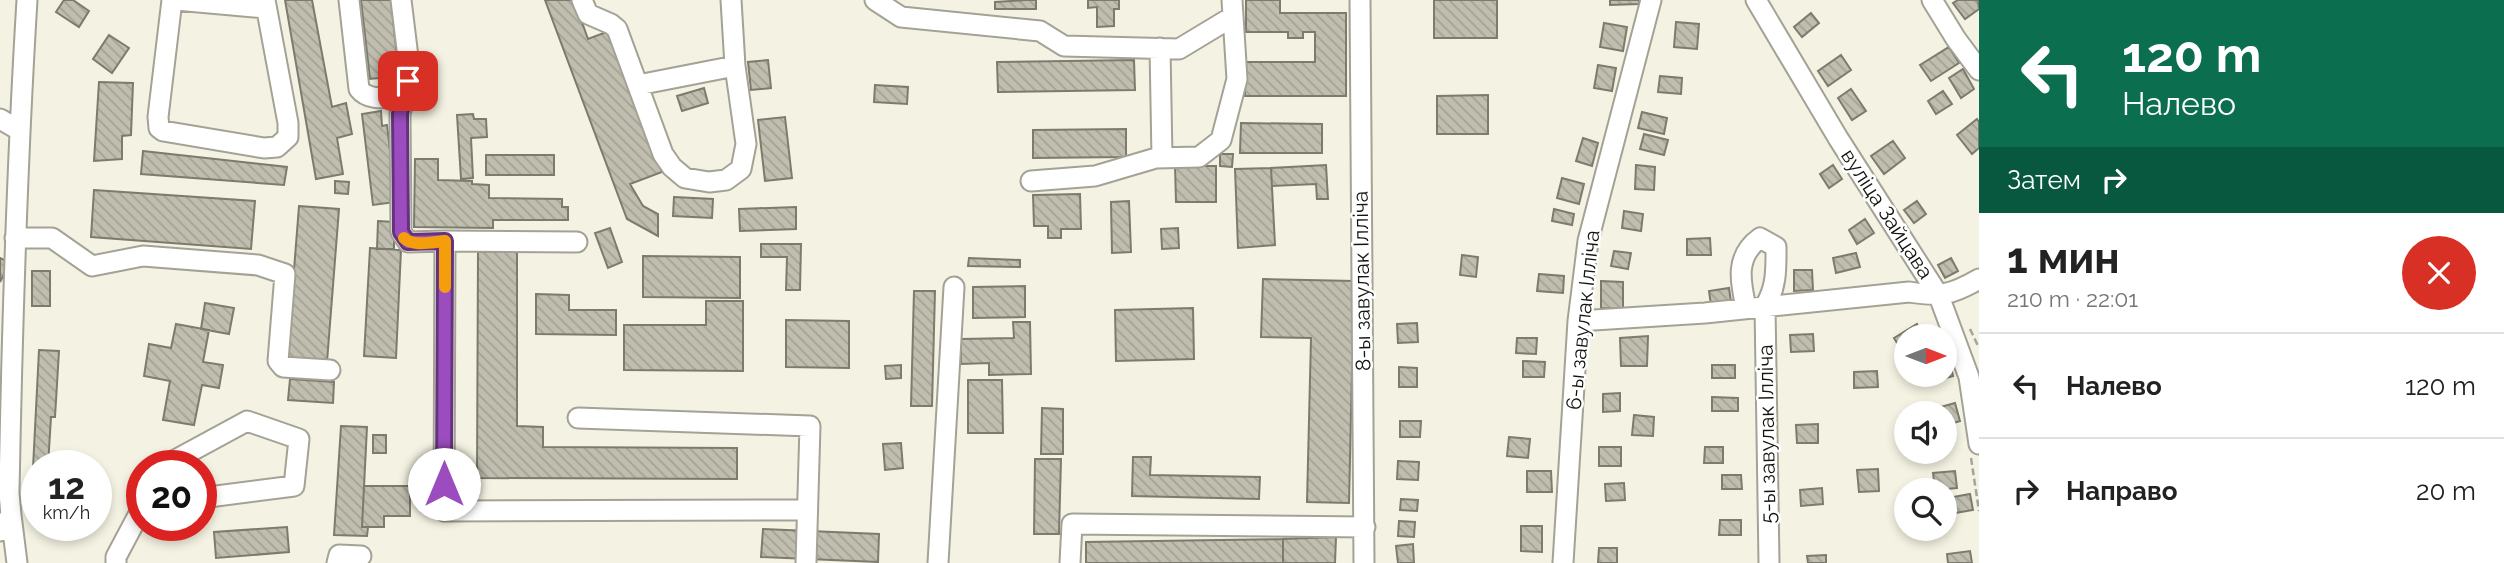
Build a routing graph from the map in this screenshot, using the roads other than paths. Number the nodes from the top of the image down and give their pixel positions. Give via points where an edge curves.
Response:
1 (27, 0) edge
2 (174, 0) edge
3 (349, 0) edge
4 (401, 0) edge
5 (582, 0) edge
6 (731, 0) edge
7 (875, 0) edge
8 (1360, 0) edge
9 (1756, 0) edge
10 (1932, 0) edge
11 (1650, 1) edge
12 (265, 4) edge
13 (1232, 9) edge
14 (1160, 48) junction
15 (735, 66) junction
16 (1979, 70) edge
17 (638, 85) junction
18 (404, 97) junction
19 (0, 119) edge
20 (19, 130) junction
21 (1162, 158) junction
22 (1031, 181) dead end
23 (15, 238) junction
24 (445, 241) junction
25 (577, 242) dead end
26 (1979, 279) edge
27 (954, 287) dead end
28 (1939, 296) junction
29 (1756, 306) junction
30 (6, 313) edge
31 (1578, 321) junction
32 (330, 370) dead end
33 (1976, 399) edge
34 (578, 418) dead end
35 (1979, 444) edge
36 (194, 450) edge
37 (4, 490) edge
38 (217, 496) edge
39 (807, 510) junction
40 (6, 523) edge
41 (1365, 527) junction
42 (126, 539) edge
43 (361, 556) dead end
44 (17, 563) edge
45 (116, 563) edge
46 (337, 563) edge
47 (806, 563) edge
48 (938, 563) edge
49 (1070, 563) edge
50 (1364, 563) edge
51 (1563, 563) edge
52 (1769, 563) edge

1 - 20 street
2 - 12 street
2 - 12 street via 159,128 264,148 277,147 288,136
3 - 18 street via 359,89 366,96
4 - 18 street via 408,57
5 - 17 street via 591,16 617,29
6 - 15 street
7 - 14 street via 901,17 1040,31 1064,46
8 - 41 street, 8-ы завулак Ілліча
9 - 28 street, вуліца Зайцава
10 - 16 street
11 - 31 street, 6-ы завулак Ілліча via 1588,241
13 - 14 street via 1179,49
13 - 21 street via 1237,79 1221,140 1199,157
14 - 21 street
15 - 17 street
15 - 17 street via 746,144 741,169 726,180 685,178 672,167
18 - 24 street via 400,114 401,232 408,242
19 - 20 street
20 - 23 street
21 - 22 street via 1095,176
23 - 30 street
23 - 32 street via 52,238 92,266 143,256 258,265 285,274 278,361 283,367
24 - 25 street
24 - 39 street via 444,511
26 - 28 street
27 - 48 street
28 - 29 street via 1909,292
28 - 33 street, вуліца Зайцава
29 - 31 street
29 - 52 street, 5-ы завулак Ілліча
30 - 37 street
31 - 51 street, 6-ы завулак Ілліча
33 - 35 street, вуліца Зайцава
34 - 39 street via 810,426
36 - 38 street via 247,421 299,439 294,485
37 - 40 street
39 - 47 street
40 - 44 street
41 - 49 street via 1072,524
41 - 50 street, 8-ы завулак Ілліча
42 - 45 street
43 - 46 street via 339,555

